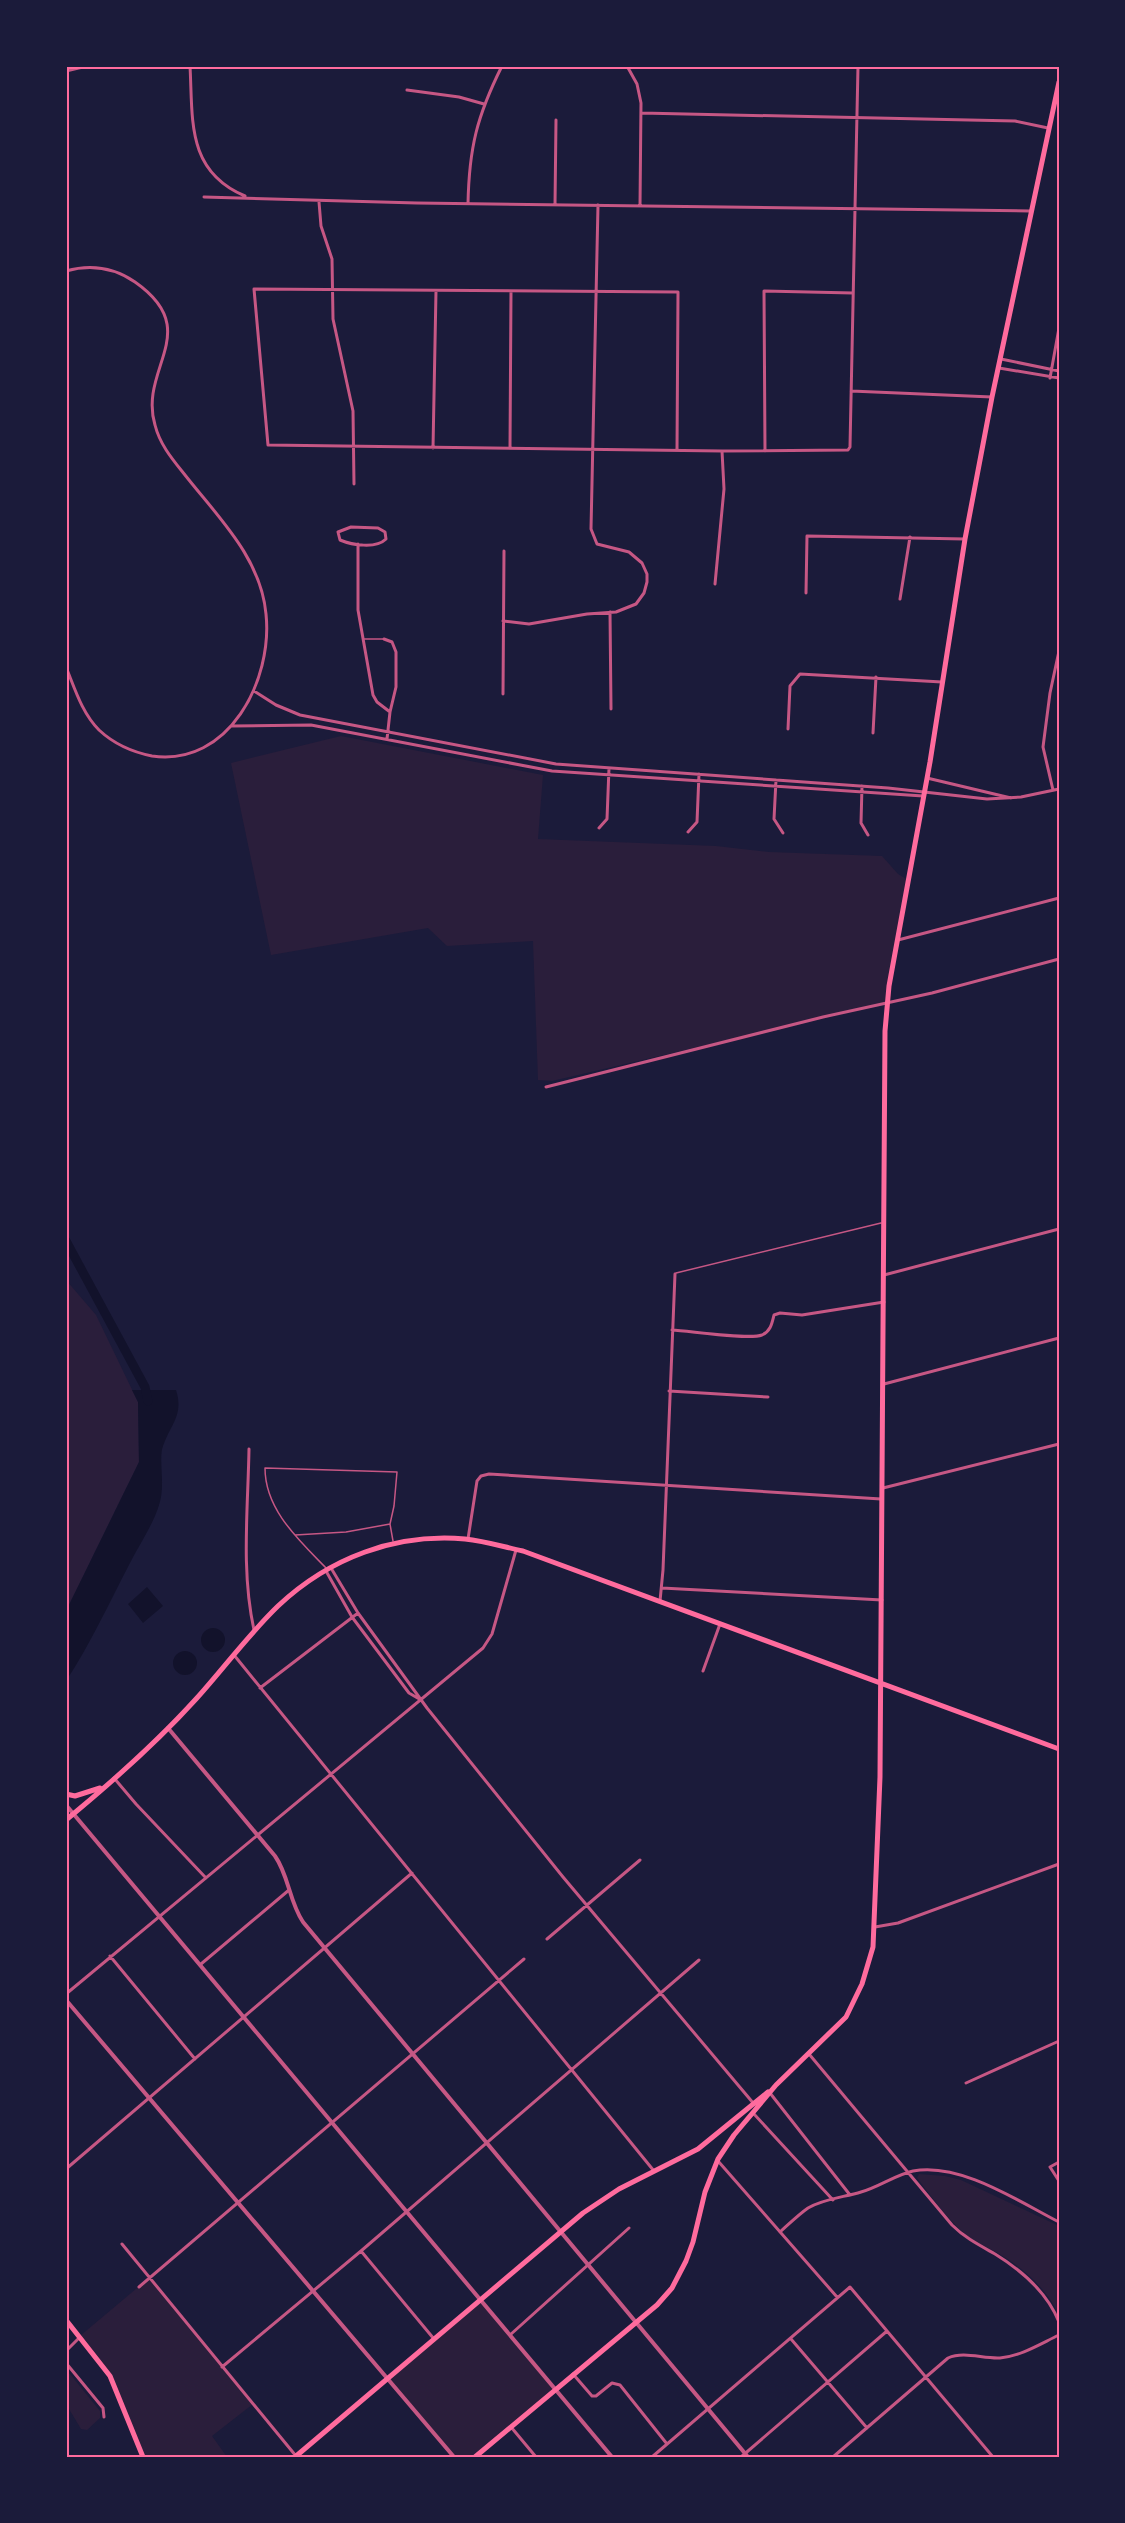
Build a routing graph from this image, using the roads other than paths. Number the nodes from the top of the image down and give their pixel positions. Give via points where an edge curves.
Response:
1 (87, 66) edge
2 (190, 66) edge
3 (502, 66) edge
4 (627, 66) edge
5 (858, 66) edge
6 (67, 68) edge
7 (1059, 82) edge
8 (407, 90) dead end
9 (484, 104) junction
10 (641, 113) junction
11 (857, 118) junction
12 (556, 120) dead end
13 (1048, 128) junction
14 (204, 197) dead end
15 (246, 197) junction
16 (319, 201) junction
17 (468, 204) junction
18 (555, 205) junction
19 (598, 205) junction
20 (640, 206) junction
21 (855, 208) junction
22 (1030, 211) junction
23 (66, 271) edge
24 (333, 290) junction
25 (436, 291) junction
26 (511, 291) junction
27 (596, 292) junction
28 (853, 293) junction
29 (1059, 328) edge
30 (1001, 359) junction
31 (999, 368) junction
32 (1051, 370) junction
33 (1059, 371) edge
34 (1050, 378) junction
35 (1059, 378) edge
36 (852, 391) junction
37 (992, 397) junction
38 (354, 447) junction
39 (433, 448) junction
40 (593, 448) junction
41 (510, 449) junction
42 (677, 450) junction
43 (722, 451) junction
44 (765, 451) junction
45 (354, 483) dead end
46 (910, 537) junction
47 (964, 539) junction
48 (358, 544) junction
49 (504, 551) dead end
50 (715, 584) dead end
51 (806, 593) dead end
52 (900, 599) dead end
53 (610, 612) junction
54 (503, 621) junction
55 (364, 639) junction
56 (384, 639) joint
57 (1059, 651) edge
58 (66, 667) edge
59 (876, 677) junction
60 (942, 682) junction
61 (254, 691) junction
62 (503, 693) dead end
63 (611, 709) dead end
64 (390, 712) junction
65 (231, 726) junction
66 (788, 729) dead end
67 (388, 732) junction
68 (873, 734) dead end
69 (387, 739) junction
70 (609, 768) junction
71 (609, 774) junction
72 (699, 774) junction
73 (927, 778) junction
74 (776, 780) junction
75 (699, 781) junction
76 (776, 786) junction
77 (862, 786) junction
78 (1059, 789) edge
79 (1053, 791) junction
80 (861, 792) junction
81 (924, 794) junction
82 (1013, 798) junction
83 (599, 828) dead end
84 (688, 832) dead end
85 (783, 833) dead end
86 (868, 835) dead end
87 (1059, 898) edge
88 (897, 940) junction
89 (1059, 959) edge
90 (887, 1003) junction
91 (546, 1086) dead end
92 (884, 1222) junction
93 (1059, 1229) edge
94 (675, 1274) joint
95 (883, 1275) junction
96 (884, 1302) junction
97 (672, 1330) junction
98 (1059, 1338) edge
99 (883, 1384) junction
100 (669, 1391) junction
101 (768, 1397) dead end
102 (1059, 1444) edge
103 (249, 1449) dead end
104 (665, 1485) junction
105 (883, 1488) junction
106 (882, 1499) junction
107 (390, 1524) junction
108 (294, 1535) junction
109 (468, 1539) junction
110 (393, 1544) junction
111 (516, 1550) junction
112 (327, 1568) junction
113 (662, 1588) junction
114 (882, 1600) junction
115 (660, 1602) junction
116 (358, 1613) junction
117 (352, 1617) junction
118 (720, 1624) junction
119 (254, 1631) junction
120 (234, 1655) junction
121 (702, 1671) dead end
122 (881, 1684) junction
123 (260, 1688) junction
124 (421, 1700) junction
125 (168, 1728) junction
126 (1059, 1749) edge
127 (331, 1774) junction
128 (114, 1778) junction
129 (105, 1786) junction
130 (66, 1794) edge
131 (66, 1805) edge
132 (74, 1814) junction
133 (66, 1820) edge
134 (259, 1835) junction
135 (640, 1860) dead end
136 (1059, 1864) edge
137 (412, 1873) junction
138 (207, 1878) junction
139 (289, 1890) junction
140 (586, 1905) junction
141 (160, 1916) junction
142 (875, 1927) junction
143 (547, 1940) dead end
144 (324, 1948) junction
145 (110, 1956) junction
146 (524, 1959) dead end
147 (699, 1960) dead end
148 (201, 1964) junction
149 (500, 1979) junction
150 (660, 1993) junction
151 (66, 1994) edge
152 (66, 2000) edge
153 (245, 2017) junction
154 (1059, 2041) edge
155 (413, 2054) junction
156 (809, 2054) junction
157 (195, 2059) junction
158 (572, 2071) junction
159 (966, 2083) dead end
160 (777, 2085) junction
161 (770, 2093) junction
162 (150, 2097) junction
163 (754, 2104) junction
164 (754, 2114) junction
165 (331, 2122) junction
166 (485, 2143) junction
167 (718, 2160) junction
168 (1059, 2162) edge
169 (66, 2169) edge
170 (654, 2171) junction
171 (909, 2172) junction
172 (1059, 2181) edge
173 (850, 2195) junction
174 (833, 2200) junction
175 (238, 2201) junction
176 (407, 2212) junction
177 (1059, 2222) edge
178 (629, 2228) dead end
179 (560, 2232) junction
180 (780, 2232) junction
181 (122, 2244) dead end
182 (361, 2252) junction
183 (589, 2266) junction
184 (149, 2278) junction
185 (140, 2287) dead end
186 (314, 2291) junction
187 (837, 2297) junction
188 (480, 2300) junction
189 (66, 2320) edge
190 (635, 2322) junction
191 (1059, 2322) edge
192 (888, 2330) junction
193 (510, 2335) junction
194 (80, 2336) junction
195 (1059, 2336) edge
196 (791, 2338) junction
197 (434, 2339) junction
198 (66, 2351) edge
199 (66, 2363) edge
200 (222, 2367) junction
201 (573, 2374) junction
202 (926, 2376) junction
203 (387, 2379) junction
204 (828, 2382) junction
205 (555, 2389) junction
206 (708, 2409) junction
207 (104, 2417) dead end
208 (511, 2427) junction
209 (867, 2428) junction
210 (667, 2444) junction
211 (745, 2456) edge
212 (143, 2457) edge
213 (296, 2457) edge
214 (454, 2457) edge
215 (476, 2457) edge
216 (536, 2457) edge
217 (612, 2457) edge
218 (652, 2457) edge
219 (833, 2457) edge
220 (993, 2457) edge

1 - 6 street
2 - 15 street via 199,154 220,181
3 - 9 street
4 - 10 street via 639,90
5 - 11 street
7 - 13 main road
8 - 9 street via 459,96
9 - 17 street via 472,146
10 - 11 street
10 - 20 street
11 - 13 street via 1015,122
11 - 21 street
12 - 18 street
13 - 22 main road
14 - 15 street
15 - 16 street
16 - 17 street
16 - 24 street via 321,226 332,260
17 - 18 street
18 - 19 street
19 - 20 street
19 - 27 street
20 - 21 street
21 - 22 street
21 - 28 street
22 - 30 main road
23 - 61 street via 88,267 115,270 145,290 163,312 168,340 153,392 155,426 169,454 242,548 258,578 266,609 267,638
24 - 25 street
24 - 38 street via 333,319 353,411
24 - 38 street via 254,289 267,445
25 - 26 street
25 - 39 street
26 - 27 street
26 - 41 street
27 - 40 street
27 - 42 street via 678,292
28 - 36 street
28 - 44 street via 764,291
29 - 32 street
30 - 31 main road
30 - 32 street
31 - 34 street
31 - 37 main road
32 - 33 street
32 - 34 street
34 - 35 street
36 - 37 street
36 - 44 street via 850,447 843,451
37 - 47 main road
38 - 39 street
38 - 45 street
39 - 41 street
40 - 41 street
40 - 42 street
40 - 53 street via 593,538 602,546 633,554 647,574 646,590 640,600 628,609
42 - 43 street
43 - 44 street
43 - 50 street via 724,489
46 - 47 street
46 - 51 street via 807,536
46 - 52 street
47 - 60 main road
48 - 48 street via 341,541 338,532 347,527 375,528 386,534 380,544
48 - 55 street via 358,605
49 - 54 street
53 - 54 street via 529,624
53 - 63 street
54 - 62 street
55 - 56 lane
55 - 64 street via 373,695
56 - 64 street via 392,642 396,652 396,692
57 - 79 street via 1043,740
58 - 65 street via 83,709 94,724 131,751 156,756 182,754 206,746
59 - 60 street
59 - 66 street via 800,674 790,686
59 - 68 street
60 - 73 main road
61 - 65 street
61 - 67 street via 294,713
64 - 67 street
65 - 69 street via 304,724
67 - 69 street
67 - 70 street via 552,764
69 - 71 street via 545,770
70 - 71 street
70 - 72 street
71 - 75 street
71 - 83 street via 608,819
72 - 74 street
72 - 75 street
73 - 81 main road
73 - 82 street
74 - 76 street
74 - 77 street
75 - 76 street
75 - 84 street via 697,822
76 - 80 street
76 - 85 street via 774,819
77 - 80 street
77 - 81 street
78 - 79 street
79 - 82 street
80 - 81 street
80 - 86 street via 861,823
81 - 82 street
81 - 88 main road
87 - 88 street
88 - 90 main road
89 - 90 street
90 - 91 street
90 - 92 main road
92 - 94 lane
92 - 95 main road
93 - 95 street
94 - 97 street
95 - 96 main road
96 - 97 street via 802,1315 780,1313 774,1315 771,1328 763,1334 745,1338
96 - 99 main road
97 - 100 street
98 - 99 street
99 - 105 main road
100 - 101 street
100 - 104 street
102 - 105 street
103 - 119 street via 246,1572
104 - 106 street
104 - 109 street via 482,1475 476,1483
104 - 113 street
105 - 106 main road
106 - 114 main road
107 - 108 lane
107 - 108 lane via 397,1472 266,1468 265,1479 280,1519
107 - 110 lane
108 - 112 lane
109 - 110 main road
109 - 111 main road
110 - 112 main road via 364,1551
111 - 115 main road
111 - 124 street via 490,1639
112 - 116 street
112 - 117 street
112 - 119 main road via 292,1593
113 - 114 street
113 - 115 street
114 - 122 main road
115 - 118 main road
116 - 117 street
116 - 124 street
117 - 123 street
117 - 124 street via 409,1693
118 - 121 street
118 - 122 main road
119 - 120 main road
120 - 123 street
120 - 125 main road
122 - 126 main road
122 - 142 main road
123 - 127 street
124 - 127 street
124 - 140 street
125 - 128 main road
125 - 134 street
127 - 134 street
127 - 137 street
128 - 129 main road
128 - 138 street
129 - 130 main road via 82,1795
129 - 132 main road
131 - 132 street
132 - 133 main road
132 - 141 street
134 - 138 street
134 - 139 street via 282,1867
135 - 140 street
136 - 142 street via 898,1923
137 - 144 street
137 - 149 street
138 - 141 street
139 - 144 street via 297,1914
139 - 148 street
140 - 143 street
140 - 150 street
141 - 145 street
141 - 148 street
142 - 156 main road via 868,1968 852,2006
144 - 153 street
144 - 155 street
145 - 151 street
145 - 157 street
146 - 149 street
147 - 150 street
148 - 153 street
149 - 155 street
149 - 158 street
150 - 158 street
150 - 163 street
152 - 162 street
153 - 157 street
153 - 165 street
154 - 159 street
155 - 165 street
155 - 166 street
156 - 160 main road
156 - 171 street
157 - 162 street
158 - 166 street
158 - 170 street
160 - 161 main road
160 - 163 main road
161 - 164 main road
161 - 173 street
162 - 169 street
162 - 175 street
163 - 170 main road via 707,2143
164 - 167 main road
164 - 174 street
165 - 175 street
165 - 176 street
166 - 176 street
166 - 179 street
167 - 180 street
167 - 190 main road via 681,2271 660,2302
168 - 172 street via 1051,2167
170 - 179 main road via 610,2193
171 - 173 street
171 - 177 street via 933,2170 959,2175
171 - 191 street via 960,2234 1004,2260 1035,2286
173 - 174 street
174 - 180 street via 810,2207
175 - 184 street
175 - 186 street
176 - 182 street
176 - 188 street
178 - 183 street
179 - 183 street
179 - 188 main road
180 - 187 street
181 - 184 street
182 - 186 street
182 - 197 street
183 - 190 street
183 - 193 street
184 - 185 street
184 - 200 street
186 - 200 street
186 - 203 street
187 - 192 street via 852,2288
187 - 196 street
188 - 193 street
188 - 197 main road
189 - 194 main road
190 - 201 main road
190 - 206 street
192 - 202 street
192 - 204 street
193 - 205 street
194 - 198 street
194 - 212 main road via 113,2381
195 - 202 street via 1006,2357 952,2356
196 - 204 street
196 - 206 street
197 - 203 main road
199 - 207 street via 103,2408
200 - 213 street
201 - 205 main road
201 - 210 street via 592,2396 616,2383 622,2386
202 - 209 street
202 - 220 street
203 - 213 main road
203 - 214 street
204 - 209 street
204 - 211 street
205 - 208 main road
205 - 217 street
206 - 210 street
206 - 211 street
208 - 215 main road
208 - 216 street
209 - 219 street
210 - 218 street

